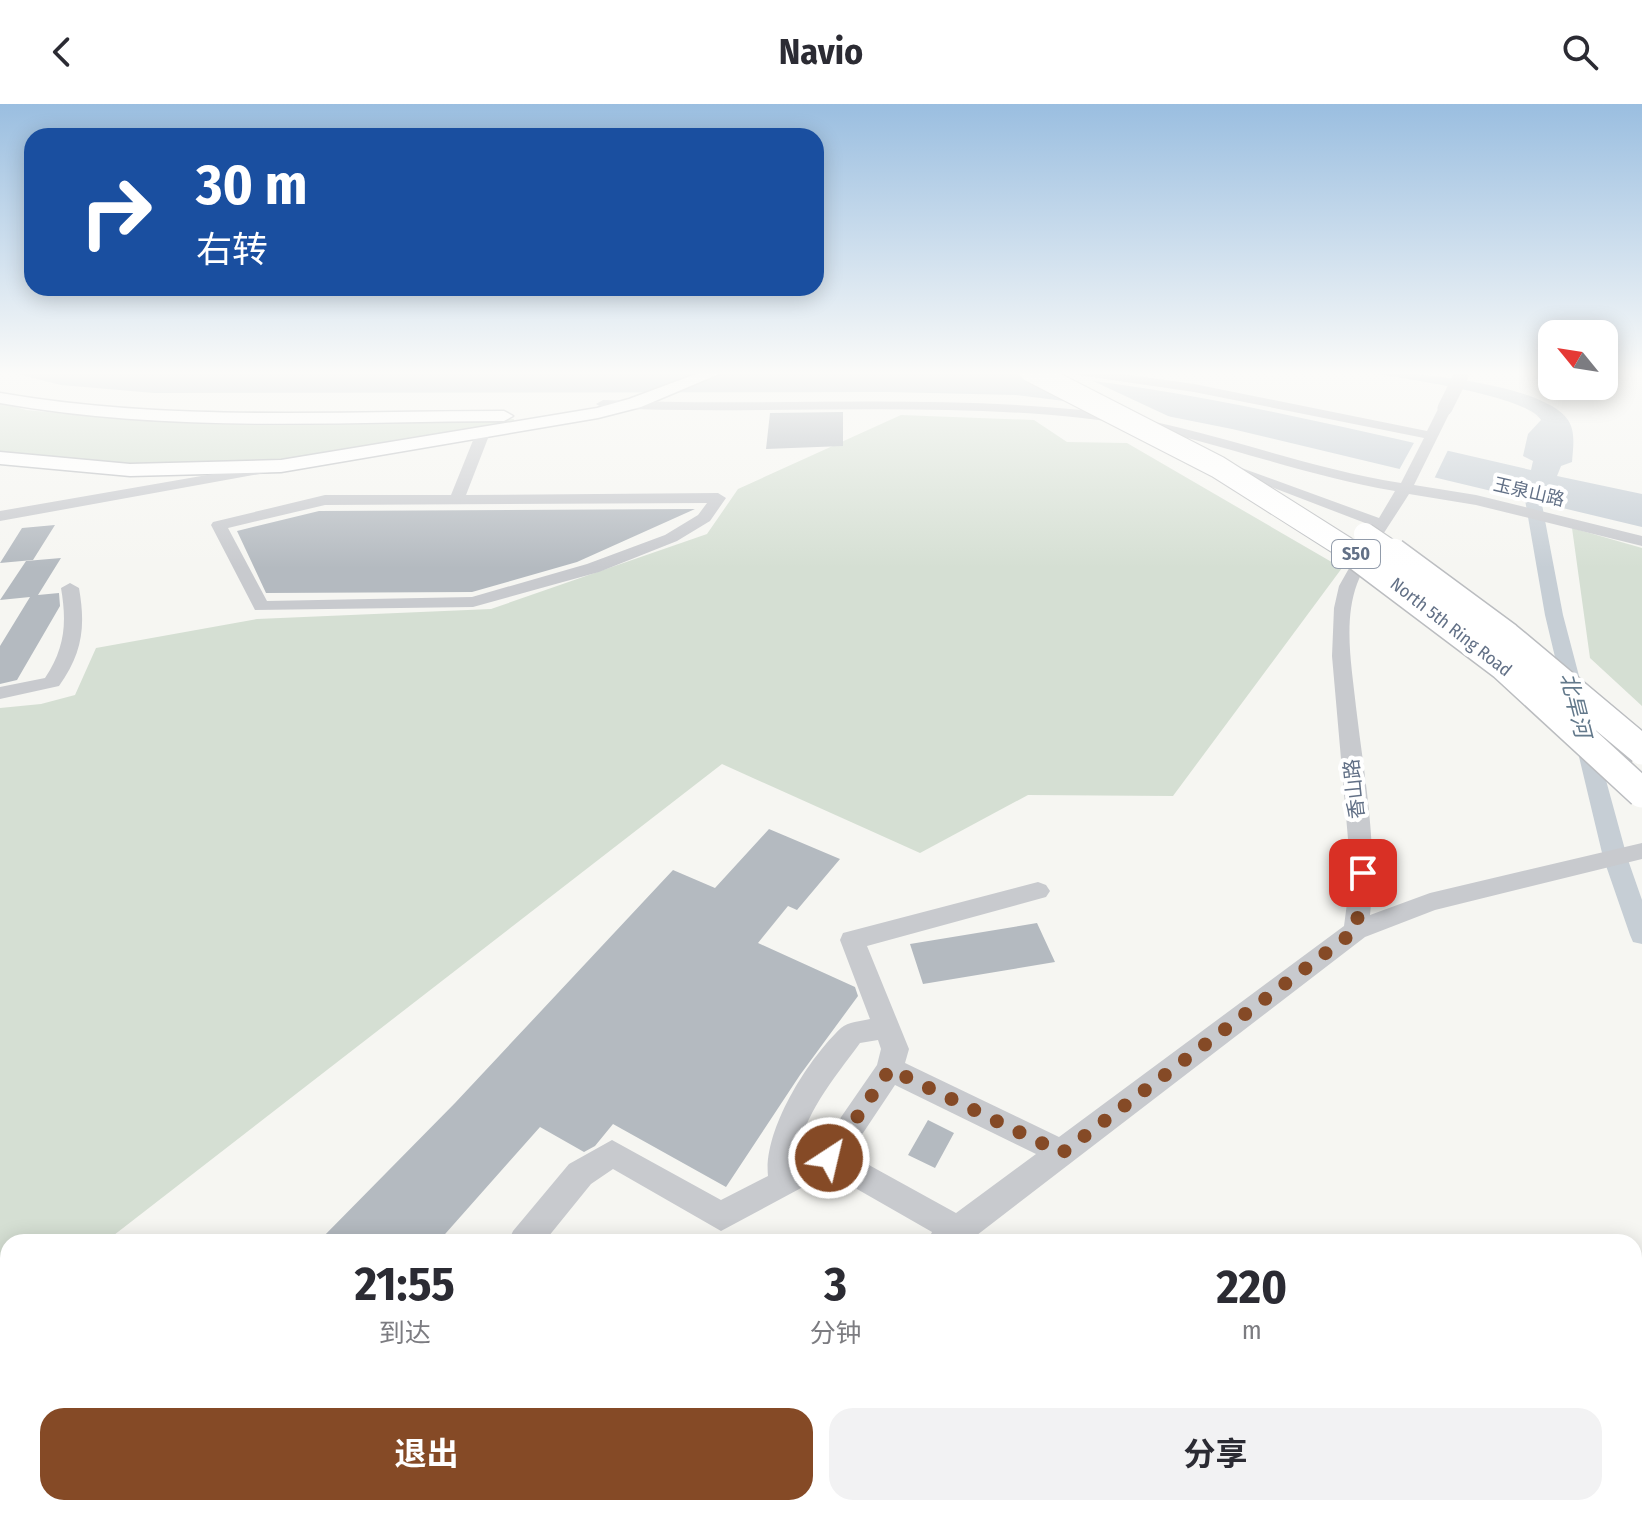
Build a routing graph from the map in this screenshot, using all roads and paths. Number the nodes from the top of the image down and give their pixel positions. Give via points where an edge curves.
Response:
1 (459, 437) edge
2 (481, 437) edge
3 (1141, 437) edge
4 (1165, 437) edge
5 (1201, 437) edge
6 (1207, 437) edge
7 (1417, 437) edge
8 (1432, 437) edge
9 (1431, 440) junction
10 (0, 458) edge
11 (281, 466) junction
12 (1409, 481) junction
13 (457, 499) junction
14 (0, 516) edge
15 (1381, 524) junction
16 (1642, 541) edge
17 (70, 588) dead end
18 (0, 693) edge
19 (1642, 750) edge
20 (1642, 793) edge
21 (1642, 851) edge
22 (1038, 891) dead end
23 (1356, 930) junction
24 (887, 1027) junction
25 (890, 1069) junction
26 (1062, 1153) junction
27 (829, 1158) junction
28 (783, 1181) junction
29 (531, 1234) edge
30 (947, 1234) edge
31 (953, 1234) edge

1 - 11 main road
2 - 13 street
3 - 15 street
4 - 20 highway, North 5th Ring Road / S50, bridge via 1354,553 1504,666
5 - 19 highway, North 5th Ring Road / S50, bridge via 1422,572 1547,666
6 - 12 street, 玉泉山路
7 - 9 street
8 - 9 street, bridge
9 - 12 street, 香山路
10 - 11 main road via 130,470
11 - 14 street
12 - 15 street, 香山路
12 - 16 street, 玉泉山路
13 - 13 street via 325,500 219,525 261,606 473,602 593,568 671,538 704,518 718,498
15 - 23 street, 香山路 via 1348,586 1341,624 1363,873
17 - 18 street via 75,614 71,655 52,682
21 - 23 street via 1430,902
22 - 24 street via 852,940
23 - 26 street
24 - 25 street via 895,1049
24 - 28 street via 852,1034 786,1129
25 - 26 street
25 - 27 street
26 - 31 street
27 - 28 street
27 - 30 street
28 - 29 street via 721,1216 612,1153 580,1174

